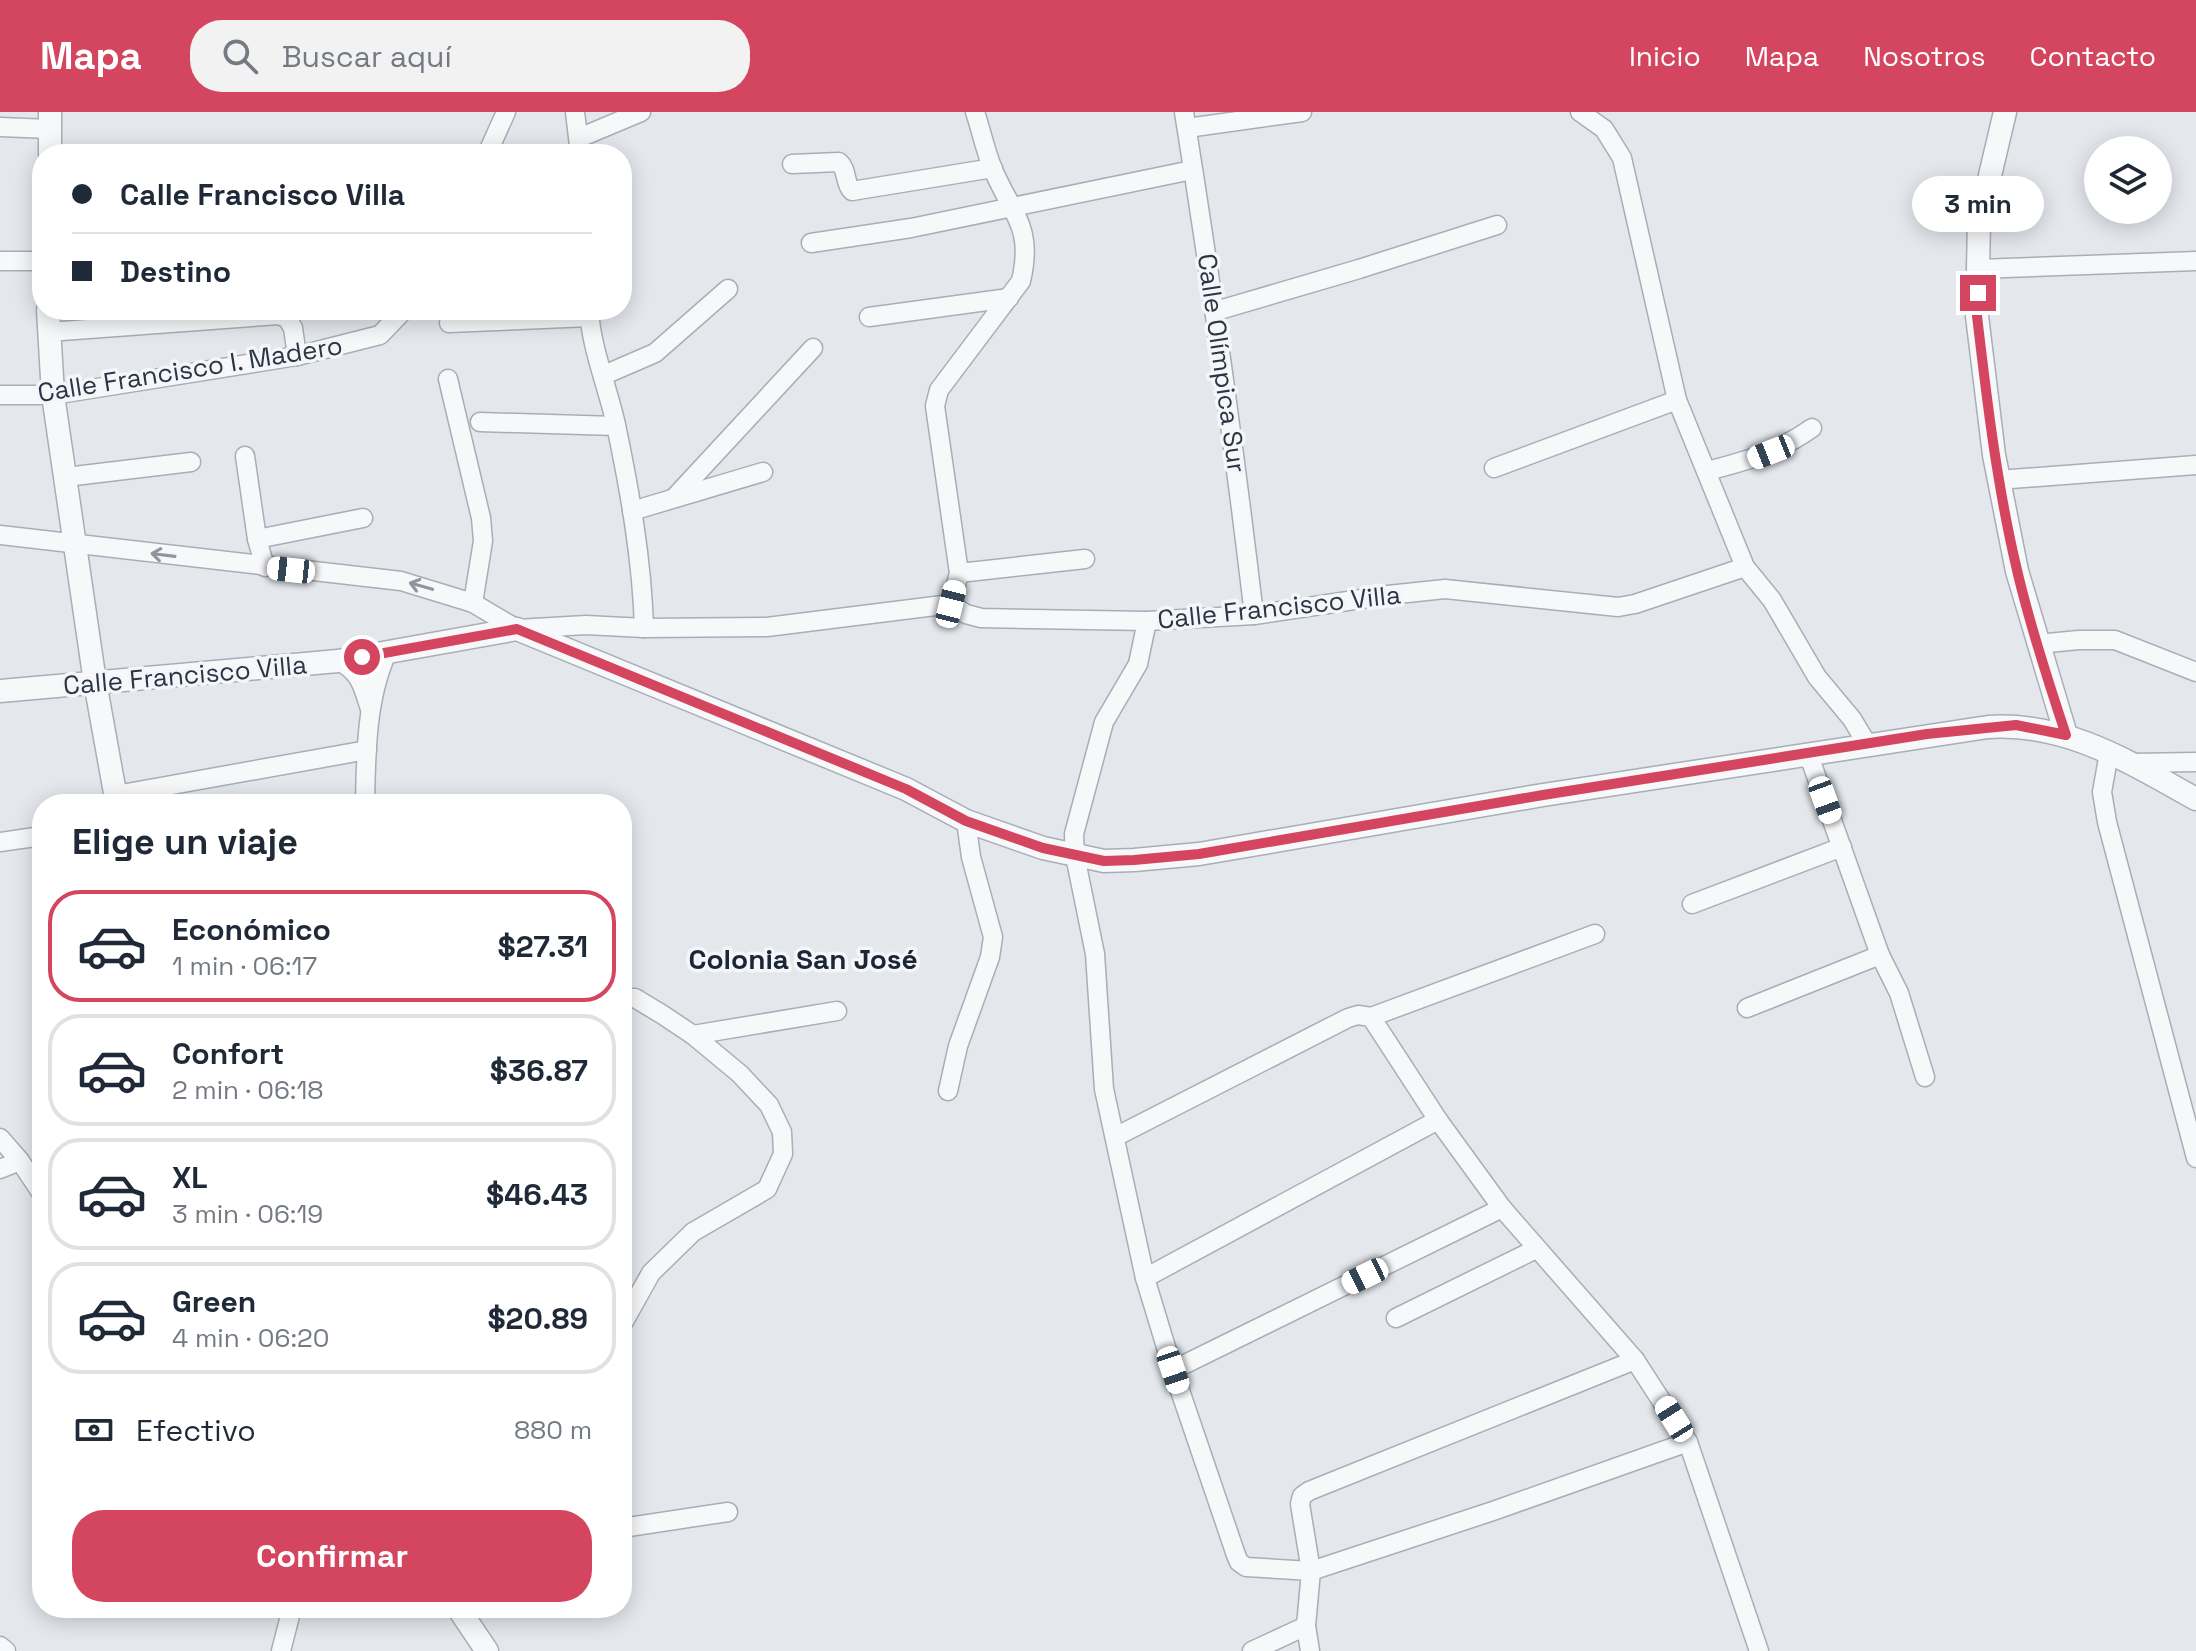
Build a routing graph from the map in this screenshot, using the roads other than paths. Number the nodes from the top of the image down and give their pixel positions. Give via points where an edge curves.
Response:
1 (506, 112) edge
2 (575, 112) edge
3 (641, 112) edge
4 (975, 112) edge
5 (1302, 112) edge
6 (1580, 112) edge
7 (2005, 112) edge
8 (1186, 120) edge
9 (50, 121) edge
10 (0, 127) edge
11 (50, 144) edge
12 (492, 144) edge
13 (580, 144) edge
14 (584, 144) edge
15 (792, 164) dead end
16 (993, 168) junction
17 (1192, 170) junction
18 (1014, 207) junction
19 (1497, 225) dead end
20 (811, 243) dead end
21 (0, 261) edge
22 (32, 261) edge
23 (2196, 261) edge
24 (1978, 269) junction
25 (728, 289) dead end
26 (1009, 298) junction
27 (1216, 311) junction
28 (869, 317) dead end
29 (86, 320) edge
30 (288, 320) edge
31 (394, 320) edge
32 (496, 320) edge
33 (590, 320) edge
34 (48, 321) edge
35 (449, 323) dead end
36 (813, 348) dead end
37 (297, 356) junction
38 (604, 375) junction
39 (448, 379) dead end
40 (0, 395) edge
41 (53, 395) junction
42 (1677, 400) junction
43 (480, 422) dead end
44 (616, 426) junction
45 (1812, 428) dead end
46 (245, 456) dead end
47 (191, 462) dead end
48 (2196, 465) edge
49 (1494, 468) dead end
50 (1707, 471) junction
51 (763, 472) dead end
52 (66, 477) junction
53 (1998, 480) junction
54 (674, 498) junction
55 (632, 511) junction
56 (363, 518) dead end
57 (0, 535) edge
58 (257, 539) junction
59 (76, 544) junction
60 (1085, 559) dead end
61 (265, 567) junction
62 (1745, 567) junction
63 (959, 573) junction
64 (473, 603) junction
65 (951, 604) junction
66 (1254, 615) junction
67 (1147, 621) junction
68 (644, 628) junction
69 (517, 629) junction
70 (2037, 644) junction
71 (387, 653) junction
72 (338, 661) junction
73 (2196, 672) edge
74 (95, 682) junction
75 (0, 691) edge
76 (372, 714) junction
77 (2066, 735) junction
78 (1867, 744) junction
79 (367, 750) junction
80 (1808, 753) junction
81 (2109, 753) junction
82 (2196, 762) edge
83 (2132, 763) junction
84 (115, 794) edge
85 (142, 794) edge
86 (365, 794) edge
87 (2196, 799) edge
88 (966, 821) junction
89 (32, 837) edge
90 (0, 842) edge
91 (1842, 847) junction
92 (1075, 856) junction
93 (1692, 904) dead end
94 (1595, 934) dead end
95 (1880, 955) junction
96 (632, 998) edge
97 (1747, 1008) dead end
98 (837, 1011) dead end
99 (1371, 1017) junction
100 (693, 1035) junction
101 (1925, 1077) dead end
102 (948, 1091) dead end
103 (2190, 1112) edge
104 (1438, 1120) junction
105 (1115, 1137) junction
106 (0, 1138) edge
107 (2196, 1158) edge
108 (20, 1161) junction
109 (0, 1169) edge
110 (32, 1179) edge
111 (1502, 1208) junction
112 (1536, 1249) junction
113 (1145, 1278) junction
114 (632, 1307) edge
115 (1396, 1318) dead end
116 (1635, 1360) junction
117 (1173, 1370) junction
118 (1688, 1442) junction
119 (728, 1512) dead end
120 (632, 1526) edge
121 (1311, 1571) junction
122 (289, 1618) edge
123 (465, 1618) edge
124 (1306, 1626) junction
125 (0, 1646) edge
126 (6, 1651) edge
127 (281, 1651) edge
128 (487, 1651) edge
129 (1252, 1651) edge
130 (1310, 1651) edge
131 (1759, 1651) edge

1 - 12 street
2 - 13 street
3 - 14 street
4 - 16 street
5 - 8 street
6 - 42 street via 1604,129 1622,158
7 - 24 street via 1979,222
8 - 17 street, Calle Olímpica Sur
9 - 10 street
9 - 11 street
15 - 16 street via 839,162 852,191
16 - 18 street
17 - 18 street
17 - 27 street, Calle Olímpica Sur
18 - 20 street
18 - 26 street via 1024,233 1025,262 1021,281
19 - 27 street
21 - 22 street
23 - 24 street
24 - 53 street via 1977,316
25 - 38 street via 655,353
26 - 28 street
26 - 63 street via 939,390 935,406
27 - 66 street, Calle Olímpica Sur
29 - 34 street
30 - 37 street
31 - 37 street, Calle Francisco I. Madero via 380,335
32 - 35 street
33 - 38 street
34 - 41 street
36 - 54 street
37 - 41 street, Calle Francisco I. Madero
38 - 44 street
39 - 64 street via 481,518 483,541
40 - 41 street, Calle Francisco I. Madero
41 - 52 street
42 - 49 street
42 - 50 street
43 - 44 street
44 - 55 street
45 - 50 street via 1787,446
46 - 58 street
47 - 52 street
48 - 53 street
50 - 62 street
51 - 54 street
52 - 59 street
53 - 70 street
54 - 55 street
55 - 68 street
56 - 58 street
57 - 59 street
58 - 61 street
61 -> 59 street
59 - 74 street
60 - 63 street
64 -> 61 street via 401,581
62 - 66 street, Calle Francisco Villa via 1618,607 1445,589
62 - 78 street
63 - 65 street
64 - 69 street
65 - 67 street, Calle Francisco Villa via 981,618
65 - 68 street, Calle Francisco Villa via 767,627
66 - 67 street, Calle Francisco Villa
67 - 92 street via 1138,664 1104,722 1074,834
68 - 69 street, Calle Francisco Villa
69 - 71 street, Calle Francisco Villa
69 - 88 street via 906,789
70 - 73 street via 2115,640
70 - 77 street
71 - 72 street, Calle Francisco Villa
71 - 76 street
72 - 74 street, Calle Francisco Villa
72 - 76 street via 352,667
74 - 75 street, Calle Francisco Villa
74 - 84 street
76 - 79 street
77 - 78 street via 2016,725
77 - 81 street
78 - 80 street
79 - 85 street
79 - 86 street
80 - 91 street
80 - 92 street via 1199,854 1104,861
81 - 83 street
81 - 103 street via 2102,792 2107,822
82 - 83 street
83 - 87 street
88 - 92 street
88 - 102 street via 993,937
89 - 90 street
91 - 93 street
91 - 95 street
92 - 105 street via 1095,954 1104,1089
94 - 99 street
95 - 97 street
95 - 101 street via 1899,993
96 - 100 street
98 - 100 street
99 - 104 street
99 - 105 street via 1348,1018
100 - 114 street via 769,1105 782,1132 783,1154 767,1189 693,1232 651,1273
103 - 107 street
104 - 111 street
104 - 113 street
105 - 113 street
106 - 108 street
108 - 109 street
108 - 110 street
111 - 112 street
111 - 117 street
112 - 115 street
112 - 116 street
113 - 117 street
116 - 118 street
116 - 121 street via 1309,1491 1300,1504
117 - 121 street via 1239,1562 1246,1567
118 - 121 street
118 - 131 street
119 - 120 street
121 - 124 street
122 - 127 street
123 - 128 street
124 - 129 street
124 - 130 street
125 - 126 street

